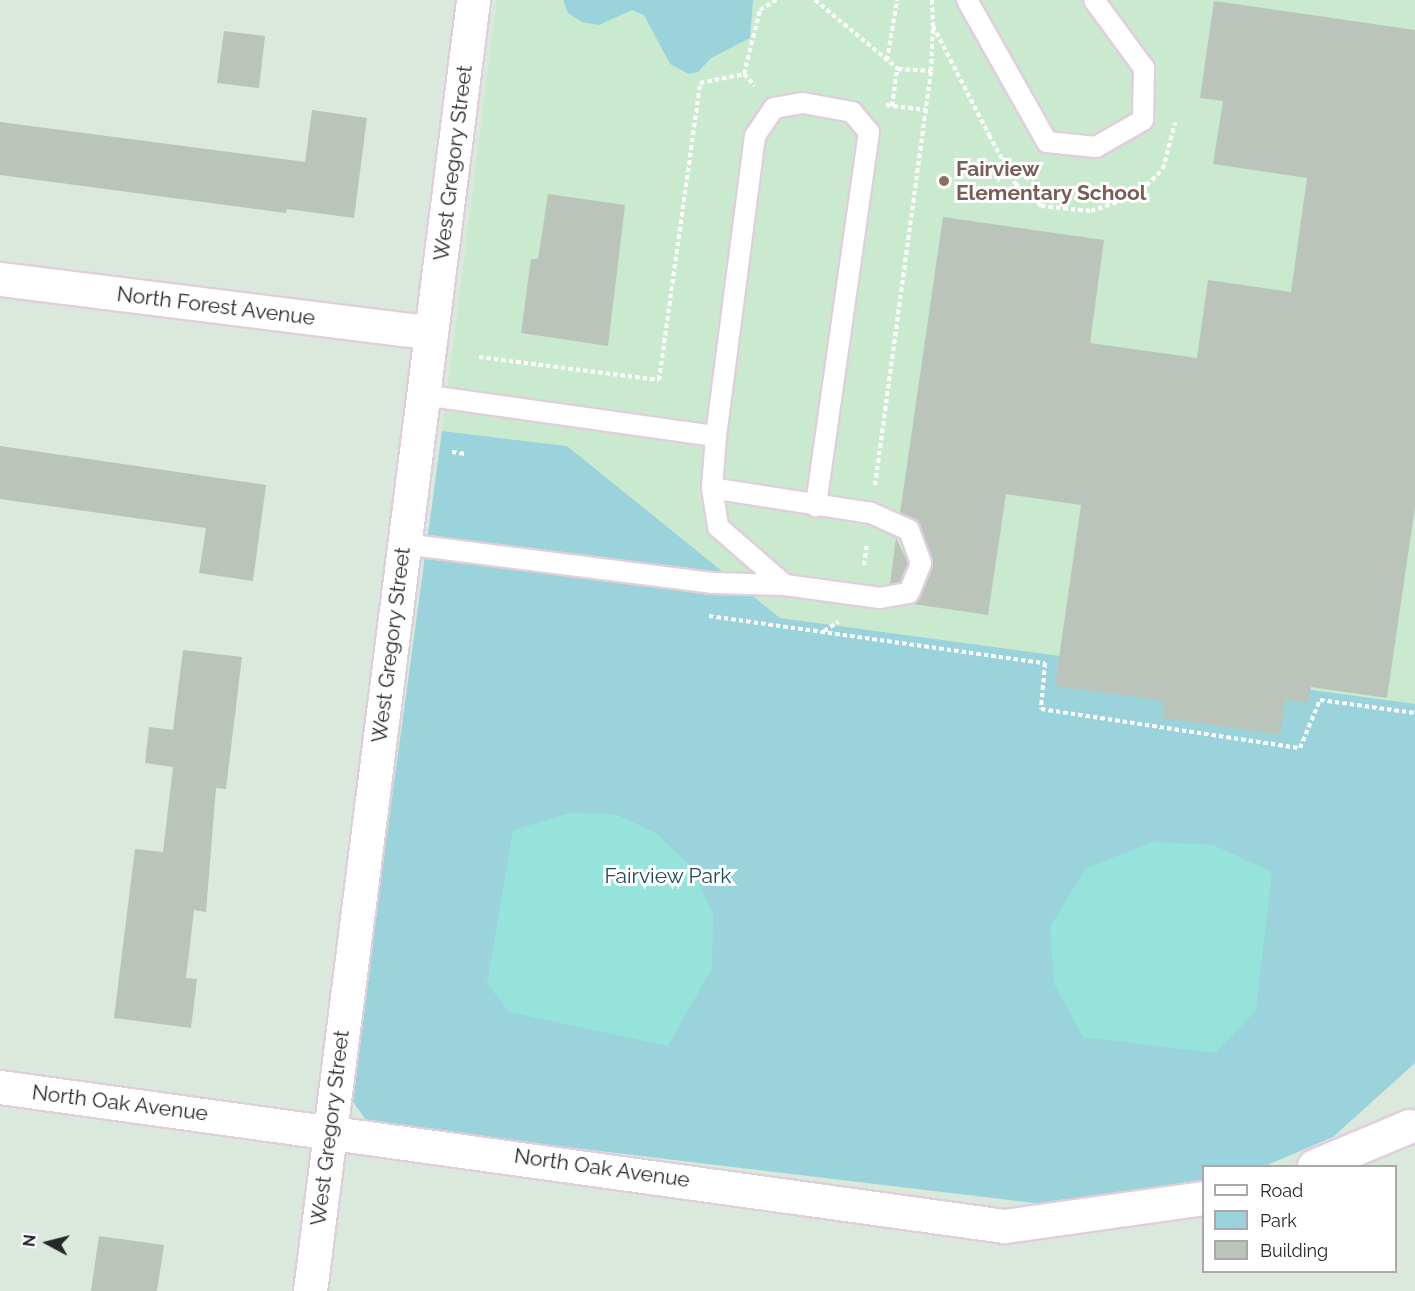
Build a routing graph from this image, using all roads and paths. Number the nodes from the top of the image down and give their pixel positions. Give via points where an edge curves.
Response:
1 (473, 0) edge
2 (776, 0) edge
3 (814, 0) edge
4 (897, 0) edge
5 (967, 0) edge
6 (1094, 0) edge
7 (933, 26) dead end
8 (887, 60) junction
9 (898, 69) junction
10 (931, 71) junction
11 (744, 74) junction
12 (766, 82) dead end
13 (882, 105) dead end
14 (892, 106) junction
15 (926, 110) junction
16 (0, 279) edge
17 (431, 333) junction
18 (479, 357) dead end
19 (423, 395) junction
20 (716, 436) junction
21 (712, 488) junction
22 (816, 506) junction
23 (871, 513) junction
24 (404, 544) junction
25 (785, 585) junction
26 (860, 595) junction
27 (1415, 712) edge
28 (0, 1087) edge
29 (1413, 1128) edge
30 (330, 1130) junction
31 (1319, 1165) edge
32 (1202, 1198) edge
33 (310, 1291) edge

1 - 17 street, West Gregory Street
2 - 11 path via 760,10
3 - 8 path
4 - 8 path
5 - 6 lane via 1047,142 1096,147 1143,120 1144,68
7 - 10 path
8 - 9 path
9 - 10 path
9 - 14 path
10 - 15 path
11 - 12 path via 756,87
11 - 18 path via 700,83 659,380
13 - 14 path
14 - 15 path
15 - 23 path
16 - 17 street, North Forest Avenue
17 - 19 street, West Gregory Street
19 - 20 lane
19 - 24 street, West Gregory Street
20 - 21 lane
20 - 22 lane via 755,136 774,108 803,103 852,112 869,132
21 - 22 lane
21 - 25 lane via 718,527
22 - 23 lane
23 - 26 path
23 - 26 lane via 909,530 921,563 909,593 880,598
24 - 25 lane via 712,583
24 - 30 street, West Gregory Street
25 - 26 lane
26 - 27 path via 858,607 824,632 1045,663 1041,709 1300,748 1320,700
28 - 30 street, North Oak Avenue
29 - 31 street
30 - 32 street, North Oak Avenue via 1004,1226
30 - 33 street, West Gregory Street

